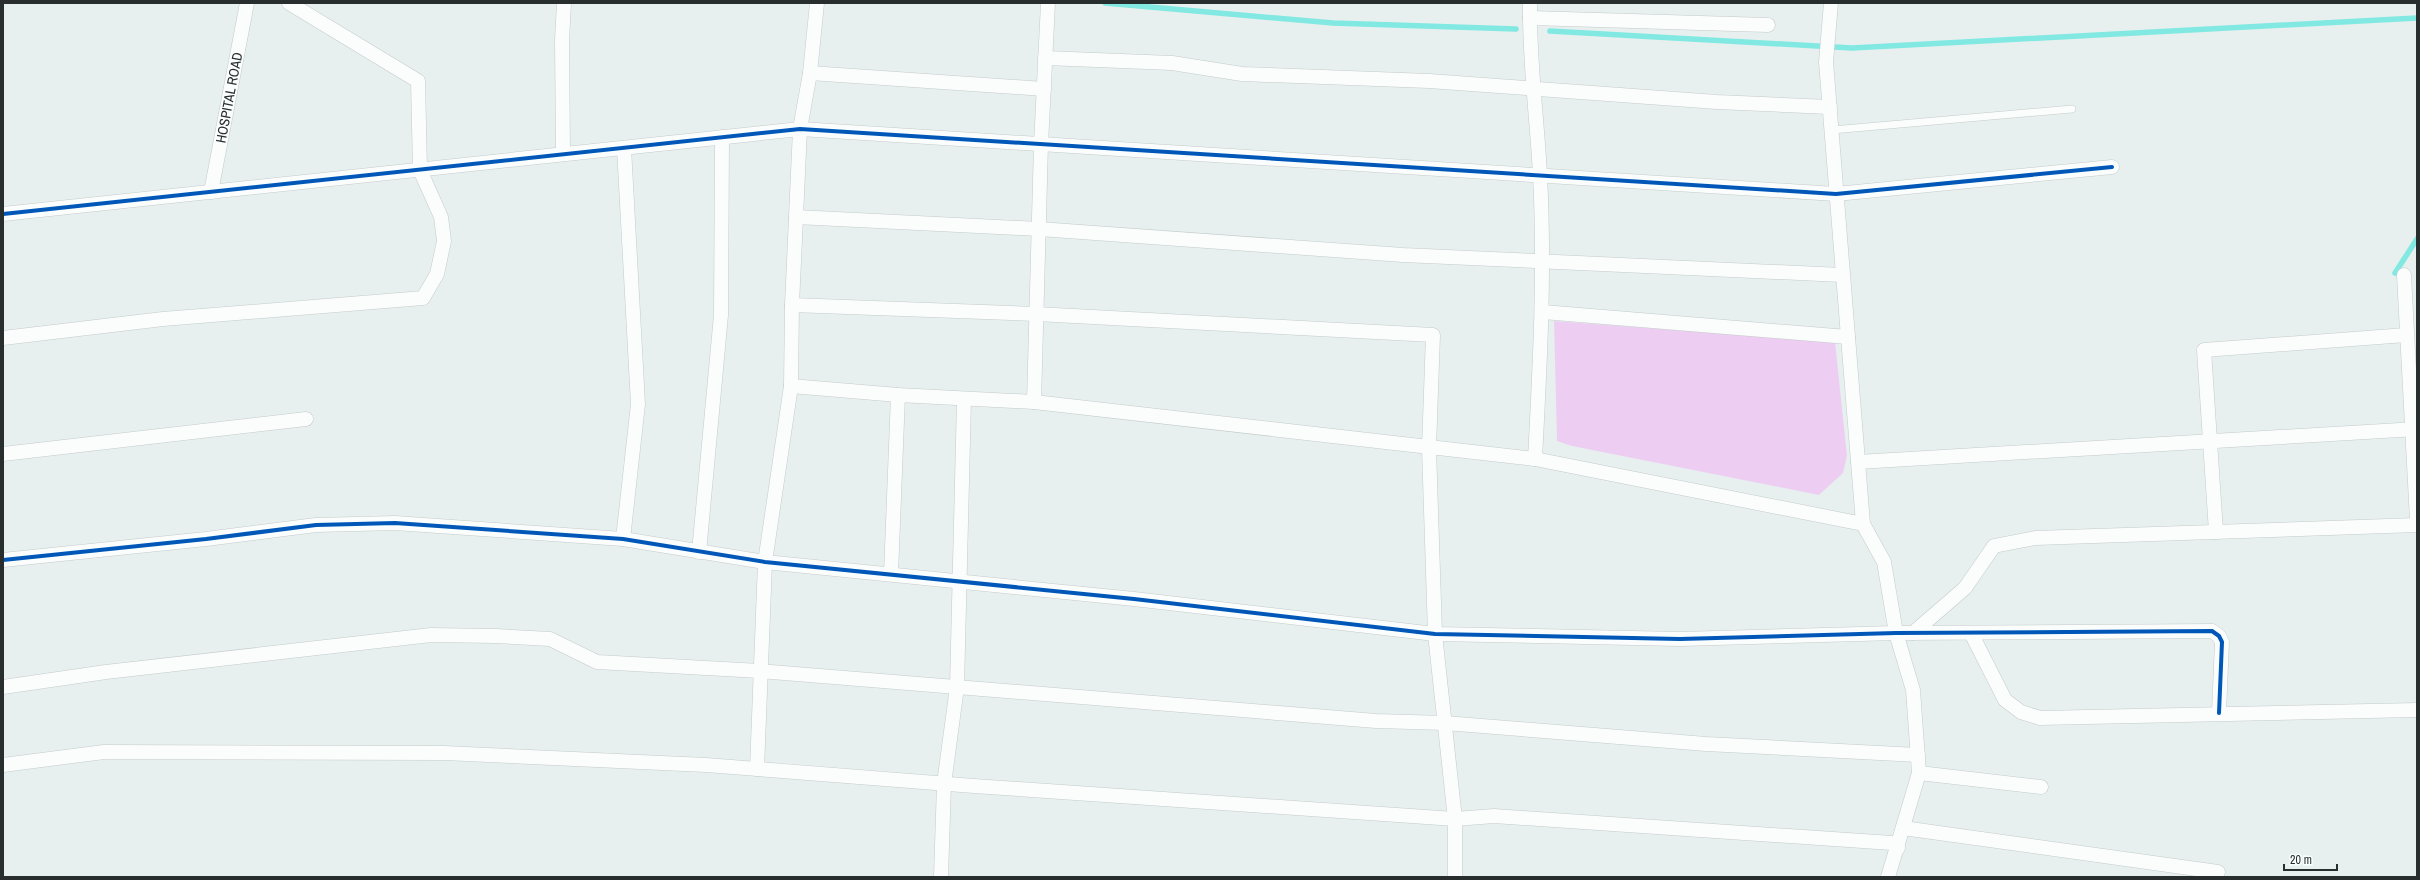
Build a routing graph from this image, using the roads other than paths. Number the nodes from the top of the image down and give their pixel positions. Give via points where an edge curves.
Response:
1 (247, 3) edge
2 (289, 3) edge
3 (564, 3) edge
4 (817, 3) edge
5 (1048, 3) edge
6 (1530, 3) edge
7 (1831, 3) edge
8 (1530, 18) junction
9 (1768, 25) dead end
10 (1045, 58) junction
11 (810, 73) junction
12 (1044, 89) junction
13 (1532, 89) junction
14 (1830, 107) junction
15 (2072, 109) dead end
16 (800, 129) junction
17 (1832, 130) junction
18 (722, 137) junction
19 (1041, 144) junction
20 (624, 148) junction
21 (563, 154) junction
22 (2112, 167) dead end
23 (420, 170) junction
24 (1540, 175) junction
25 (211, 192) junction
26 (1836, 194) junction
27 (3, 214) edge
28 (796, 217) junction
29 (1039, 230) junction
30 (1541, 260) junction
31 (1842, 275) junction
32 (2404, 275) dead end
33 (792, 305) junction
34 (1542, 312) junction
35 (1036, 314) junction
36 (2406, 335) junction
37 (1848, 337) junction
38 (3, 338) edge
39 (791, 386) junction
40 (898, 395) junction
41 (964, 398) junction
42 (1034, 402) junction
43 (306, 419) dead end
44 (2414, 429) edge
45 (2209, 440) junction
46 (1429, 448) junction
47 (3, 454) edge
48 (1535, 459) junction
49 (1858, 462) junction
50 (2417, 520) edge
51 (1863, 524) junction
52 (2417, 525) edge
53 (2216, 532) junction
54 (623, 539) junction
55 (699, 552) junction
56 (3, 560) edge
57 (765, 562) junction
58 (891, 574) junction
59 (958, 581) junction
60 (1896, 633) junction
61 (1913, 633) junction
62 (1971, 633) junction
63 (1435, 634) junction
64 (760, 671) junction
65 (3, 687) edge
66 (957, 687) junction
67 (2417, 710) edge
68 (2219, 713) junction
69 (1445, 723) junction
70 (1918, 755) junction
71 (3, 765) edge
72 (757, 769) junction
73 (1918, 773) junction
74 (944, 784) junction
75 (2041, 787) dead end
76 (1455, 819) junction
77 (1903, 828) junction
78 (1898, 848) junction
79 (2218, 872) dead end
80 (941, 877) edge
81 (1455, 877) edge
82 (1888, 877) edge

1 - 25 street, HOSPITAL ROAD
2 - 23 street via 418,81
3 - 21 street
4 - 11 street
5 - 10 street
6 - 8 street
7 - 14 street via 1826,62
8 - 9 street
8 - 13 street
10 - 12 street
10 - 13 street via 1172,63 1242,74 1429,81
11 - 12 street
11 - 16 street
12 - 19 street
13 - 14 street
13 - 24 street
14 - 17 street
15 - 17 lane
16 - 18 street
16 - 19 street
16 - 28 street
17 - 26 street
18 - 20 street
18 - 55 street via 721,315
19 - 24 street
19 - 29 street
20 - 21 street
20 - 54 street via 638,404
21 - 23 street
22 - 26 street
23 - 25 street
23 - 38 street via 441,217 444,241 437,274 423,298 164,319
24 - 26 street
24 - 30 street
25 - 27 street
26 - 31 street
28 - 29 street
28 - 33 street
29 - 30 street via 1404,255
29 - 35 street
30 - 31 street
30 - 34 street
31 - 37 street
32 - 36 street
33 - 35 street
33 - 39 street
34 - 37 street
34 - 48 street
35 - 42 street
35 - 46 street via 1433,335
36 - 44 street
36 - 45 street via 2204,350
37 - 49 street
39 - 40 street
39 - 57 street
40 - 41 street
40 - 58 street
41 - 42 street
41 - 59 street
42 - 46 street
43 - 47 street
44 - 45 street
44 - 50 street
45 - 49 street
45 - 53 street
46 - 48 street
46 - 63 street
48 - 51 street
49 - 51 street
51 - 60 street via 1884,562
52 - 53 street
53 - 61 street via 2035,538 1994,546 1965,588
54 - 55 street
54 - 56 street via 395,522 316,525
55 - 57 street
57 - 58 street
57 - 64 street
58 - 59 street
59 - 63 street
59 - 66 street
60 - 61 street
60 - 63 street via 1680,639
60 - 70 street via 1913,690
61 - 62 street
62 - 68 street via 2005,700 2021,712 2040,718
62 - 68 street via 2212,631 2222,642
63 - 69 street
64 - 65 street via 597,662 550,639 431,635 114,671
64 - 66 street
64 - 72 street
66 - 69 street via 1376,721
66 - 74 street
67 - 68 street
69 - 70 street via 1706,744
69 - 76 street
70 - 73 street
71 - 72 street via 104,752 444,753
72 - 74 street
73 - 75 street
73 - 77 street
74 - 76 street
74 - 80 street
76 - 78 street via 1494,816 1892,843
76 - 81 street
77 - 78 street
77 - 79 street
78 - 82 street

